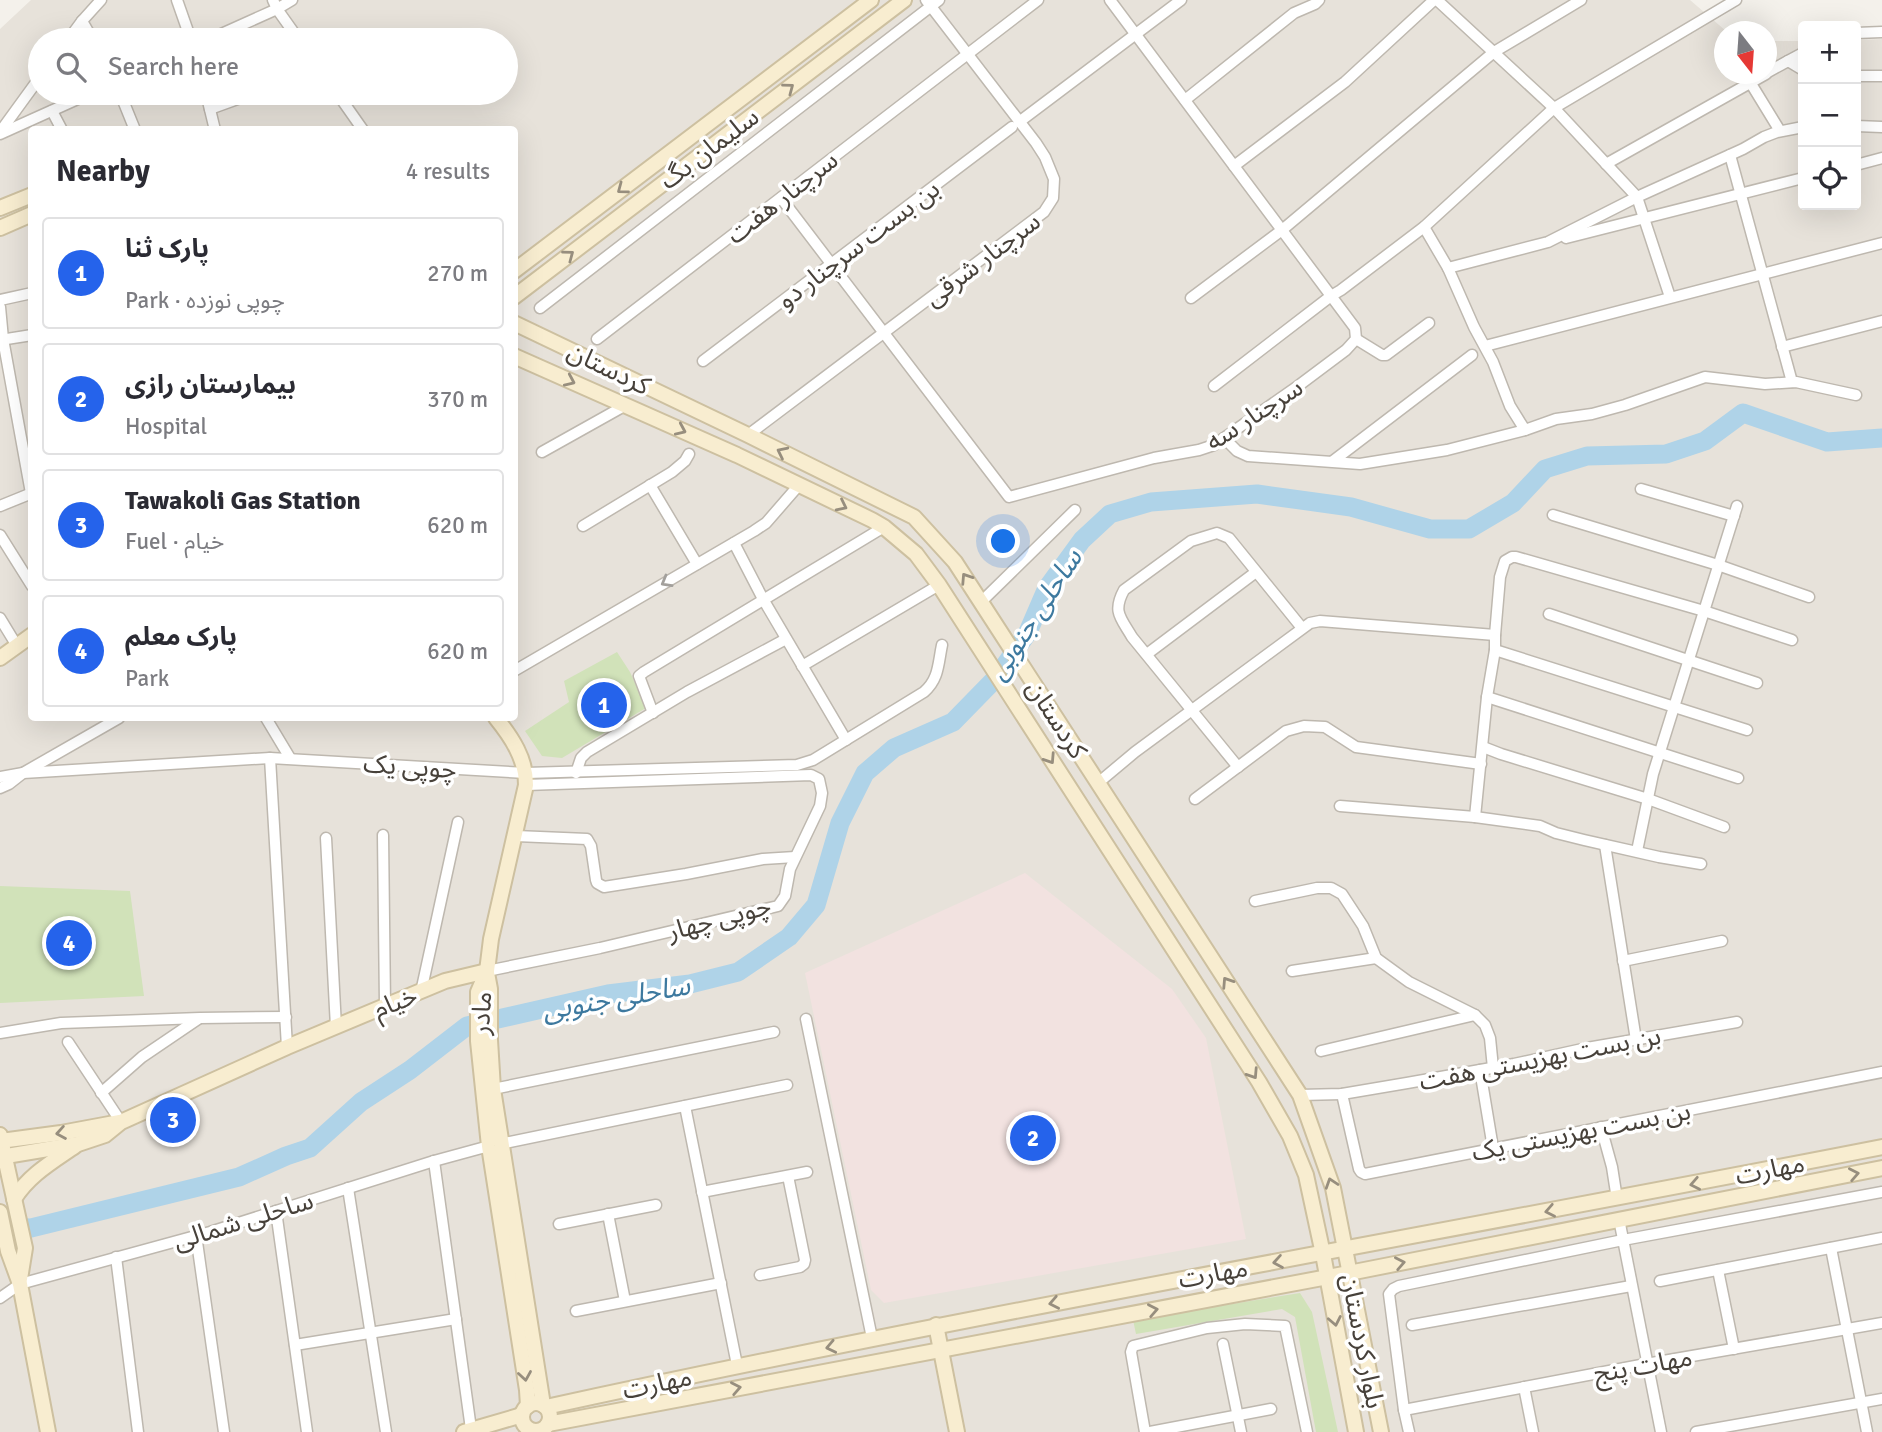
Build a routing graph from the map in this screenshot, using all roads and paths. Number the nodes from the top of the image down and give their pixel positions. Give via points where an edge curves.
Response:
1 (102, 0) edge
2 (177, 0) edge
3 (292, 0) edge
4 (871, 0) edge
5 (904, 0) edge
6 (1038, 0) edge
7 (1110, 0) edge
8 (1181, 0) edge
9 (1319, 0) edge
10 (1435, 0) edge
11 (1737, 0) edge
12 (1578, 1) edge
13 (932, 2) edge
14 (275, 5) edge
15 (82, 21) junction
16 (77, 28) edge
17 (86, 28) edge
18 (187, 28) edge
19 (231, 28) edge
20 (291, 28) edge
21 (1882, 32) edge
22 (1861, 33) edge
23 (1136, 34) junction
24 (1494, 52) junction
25 (968, 54) junction
26 (1798, 56) edge
27 (1788, 61) junction
28 (1777, 67) edge
29 (1798, 67) edge
30 (1861, 76) edge
31 (1882, 76) edge
32 (1746, 84) edge
33 (1751, 84) edge
34 (28, 94) edge
35 (1185, 100) junction
36 (65, 105) edge
37 (125, 105) edge
38 (209, 105) edge
39 (221, 105) edge
40 (344, 105) edge
41 (1553, 108) junction
42 (210, 109) junction
43 (52, 111) junction
44 (1016, 125) junction
45 (60, 126) edge
46 (133, 126) edge
47 (214, 126) edge
48 (356, 126) edge
49 (1861, 126) edge
50 (1882, 127) edge
51 (1798, 128) edge
52 (1780, 131) junction
53 (0, 133) edge
54 (1731, 155) junction
55 (1882, 158) edge
56 (1606, 163) junction
57 (1861, 164) edge
58 (1234, 166) junction
59 (1798, 179) edge
60 (1741, 194) junction
61 (28, 197) edge
62 (1637, 197) junction
63 (780, 198) junction
64 (0, 208) edge
65 (28, 216) edge
66 (1643, 218) junction
67 (1424, 227) junction
68 (0, 228) edge
69 (1282, 230) junction
70 (1548, 242) junction
71 (1882, 243) edge
72 (532, 258) junction
73 (831, 265) junction
74 (518, 268) edge
75 (1448, 268) junction
76 (1762, 273) junction
77 (544, 274) junction
78 (28, 294) edge
79 (518, 294) edge
80 (1331, 296) junction
81 (1670, 297) junction
82 (1192, 298) dead end
83 (0, 300) edge
84 (0, 307) edge
85 (540, 308) dead end
86 (1882, 321) edge
87 (1429, 323) dead end
88 (518, 325) edge
89 (884, 334) junction
90 (28, 335) edge
91 (597, 339) dead end
92 (1356, 339) junction
93 (2, 340) edge
94 (1485, 346) junction
95 (1783, 347) junction
96 (1472, 355) dead end
97 (518, 358) edge
98 (703, 361) dead end
99 (1792, 382) junction
100 (1214, 386) dead end
101 (1856, 395) dead end
102 (626, 405) junction
103 (1525, 430) junction
104 (748, 435) junction
105 (1224, 438) junction
106 (542, 452) dead end
107 (689, 454) dead end
108 (737, 455) junction
109 (1333, 461) junction
110 (28, 477) edge
111 (650, 485) junction
112 (799, 485) junction
113 (1642, 489) dead end
114 (28, 494) edge
115 (0, 506) edge
116 (1075, 510) dead end
117 (1553, 515) dead end
118 (583, 526) dead end
119 (884, 527) junction
120 (0, 535) edge
121 (734, 543) junction
122 (697, 564) junction
123 (1718, 565) junction
124 (1256, 572) junction
125 (28, 580) edge
126 (939, 585) junction
127 (1809, 597) dead end
128 (763, 599) junction
129 (981, 602) junction
130 (1704, 611) junction
131 (1549, 614) dead end
132 (0, 618) edge
133 (1301, 628) junction
134 (1495, 635) junction
135 (28, 638) edge
136 (786, 639) junction
137 (1792, 640) dead end
138 (942, 645) dead end
139 (17, 646) junction
140 (1496, 650) junction
141 (1147, 654) junction
142 (0, 658) edge
143 (1688, 661) junction
144 (802, 666) junction
145 (518, 669) edge
146 (1757, 683) dead end
147 (1487, 696) junction
148 (1674, 708) junction
149 (1191, 710) junction
150 (653, 713) junction
151 (111, 721) edge
152 (269, 721) edge
153 (499, 721) edge
154 (1747, 730) dead end
155 (846, 740) junction
156 (1483, 747) junction
157 (1660, 753) junction
158 (270, 758) junction
159 (290, 758) junction
160 (1481, 764) junction
161 (1238, 767) junction
162 (23, 773) junction
163 (576, 773) junction
164 (0, 777) edge
165 (1738, 778) dead end
166 (526, 779) junction
167 (1098, 783) junction
168 (0, 788) edge
169 (1195, 799) dead end
170 (1648, 799) junction
171 (1340, 806) dead end
172 (1475, 817) junction
173 (458, 822) dead end
174 (1724, 827) dead end
175 (383, 835) dead end
176 (516, 836) junction
177 (326, 838) dead end
178 (1605, 845) junction
179 (1637, 851) junction
180 (795, 857) junction
181 (1701, 864) dead end
182 (1255, 901) dead end
183 (1722, 941) dead end
184 (1377, 958) junction
185 (1623, 961) junction
186 (487, 971) junction
187 (1292, 971) dead end
188 (421, 992) junction
189 (385, 1006) junction
190 (1475, 1015) junction
191 (201, 1017) junction
192 (286, 1017) junction
193 (806, 1019) dead end
194 (1737, 1022) dead end
195 (336, 1027) junction
196 (774, 1032) dead end
197 (0, 1033) edge
198 (1636, 1040) junction
199 (484, 1041) junction
200 (68, 1042) dead end
201 (288, 1047) junction
202 (1321, 1051) dead end
203 (1493, 1068) junction
204 (1480, 1070) junction
205 (1882, 1072) edge
206 (787, 1085) dead end
207 (493, 1089) junction
208 (101, 1093) junction
209 (1342, 1094) junction
210 (1300, 1095) junction
211 (685, 1106) junction
212 (121, 1122) junction
213 (1601, 1127) junction
214 (0, 1138) edge
215 (78, 1143) junction
216 (494, 1145) junction
217 (1882, 1147) edge
218 (1493, 1148) junction
219 (2, 1157) edge
220 (434, 1161) junction
221 (1882, 1168) edge
222 (807, 1172) dead end
223 (788, 1176) junction
224 (348, 1188) junction
225 (702, 1192) junction
226 (1882, 1192) edge
227 (1617, 1199) junction
228 (14, 1202) junction
229 (656, 1205) dead end
230 (276, 1211) junction
231 (0, 1212) edge
232 (608, 1214) junction
233 (1619, 1219) junction
234 (559, 1224) dead end
235 (196, 1235) junction
236 (1882, 1238) edge
237 (1623, 1240) junction
238 (1830, 1248) junction
239 (1345, 1250) junction
240 (1322, 1254) junction
241 (116, 1257) junction
242 (1718, 1270) junction
243 (1349, 1273) junction
244 (760, 1275) dead end
245 (1326, 1278) junction
246 (1660, 1281) dead end
247 (721, 1283) junction
248 (20, 1284) junction
249 (1631, 1286) junction
250 (0, 1298) edge
251 (625, 1301) junction
252 (576, 1311) dead end
253 (456, 1319) junction
254 (1882, 1322) edge
255 (936, 1325) junction
256 (1412, 1325) dead end
257 (1846, 1329) junction
258 (371, 1332) junction
259 (872, 1338) junction
260 (1223, 1344) dead end
261 (295, 1345) junction
262 (1734, 1349) junction
263 (941, 1350) junction
264 (1646, 1364) junction
265 (737, 1365) junction
266 (1524, 1387) junction
267 (1882, 1399) edge
268 (1861, 1403) junction
269 (1271, 1409) dead end
270 (1404, 1410) junction
271 (1237, 1415) junction
272 (534, 1422) edge
273 (467, 1431) edge
274 (48, 1432) edge
275 (138, 1432) edge
276 (224, 1432) edge
277 (307, 1432) edge
278 (386, 1432) edge
279 (957, 1432) edge
280 (1148, 1432) edge
281 (1241, 1432) edge
282 (1307, 1432) edge
283 (1356, 1432) edge
284 (1381, 1432) edge
285 (1409, 1432) edge
286 (1533, 1432) edge
287 (1661, 1432) edge
288 (1696, 1432) edge
289 (1867, 1432) edge

1 - 15 street
2 - 18 street
3 - 14 street
4 -> 72 main road
77 -> 5 main road, سلیمان بگ
6 - 25 street, سرچنار هفت
7 - 23 street
8 - 23 street, بن بست سرچنار دو
9 - 35 street via 1294,13
10 - 24 street
10 - 58 street via 1345,82
11 - 41 street
12 - 24 street
13 - 25 street, سرچنار شرقی
13 - 85 street
14 - 19 street
14 - 20 street
15 - 16 street
15 - 17 street
21 - 22 street
23 - 35 street
23 - 44 street, بن بست سرچنار دو
24 - 41 street
24 - 69 street
25 - 44 street, سرچنار شرقی
25 - 63 street, سرچنار هفت
26 - 27 street
27 - 28 street
27 - 29 street
30 - 31 street
32 - 56 street
33 - 52 street
34 - 53 street
35 - 58 street
36 - 43 street
37 - 46 street
38 - 42 street
39 - 42 street
40 - 48 street
41 - 56 street
41 - 67 street
42 - 47 street
43 - 45 street
43 - 53 street
44 - 73 street, بن بست سرچنار دو
44 - 89 street, سرچنار شرقی via 1031,135 1045,157 1055,179 1053,198 1044,212
49 - 50 street
51 - 52 street
52 - 54 street
54 - 60 street
54 - 62 street
55 - 57 street
56 - 62 street
58 - 69 street
59 - 60 street
60 - 66 street
60 - 76 street
61 - 64 main road
62 - 66 street
62 - 70 street
63 - 73 street
63 - 91 street, سرچنار هفت
65 - 68 main road
66 - 70 street
66 - 81 street
67 - 75 street
67 - 80 street
69 - 80 street
69 - 82 street
70 - 75 street
71 - 76 street
72 - 74 main road
72 - 77 main road
73 - 89 street
73 - 98 street, بن بست سرچنار دو
75 - 94 street
76 - 81 street
76 - 95 street
77 - 79 main road, سلیمان بگ
78 - 83 street
80 - 92 street via 1355,328
80 - 100 street
81 - 94 street
84 - 93 street
86 - 95 street
87 - 92 street via 1386,355
88 - 104 main road, کردستان
89 - 104 street, سرچنار شرقی
89 - 105 street, سرچنار سه via 1009,497 1208,448
90 - 93 street
92 - 105 street, سرچنار سه
93 - 110 street
94 - 103 street
95 - 99 street
96 - 109 street
97 -> 102 main road, کردستان
99 - 101 street
99 - 103 street via 1765,384 1705,377 1625,405
102 - 106 street
102 -> 108 main road, کردستان
103 - 109 street via 1447,450 1360,464
104 - 108 main road
129 -> 104 main road, کردستان via 955,562 915,517
105 - 109 street via 1248,456
107 - 111 street via 679,467
108 - 112 main road, کردستان
111 - 118 street
111 - 122 street
112 -> 119 main road, کردستان
112 - 121 street via 766,523
113 - 123 street via 1735,511
114 - 115 street
116 - 129 street
117 - 123 street
119 - 126 main road, کردستان via 916,554
119 - 128 street
120 - 125 street
121 - 122 street
121 - 128 street
122 -> 145 street
123 - 127 street
123 - 130 street
124 - 133 street
124 - 141 street
124 - 141 street via 1229,538 1217,533 1191,541 1124,590 1118,614
126 - 144 street
126 -> 240 main road, کردستان via 1290,1136 1306,1175
128 - 136 street
128 - 150 street via 639,676
129 - 167 main road, کردستان
130 - 134 street via 1512,557 1502,569
130 - 137 street
130 - 143 street
131 - 143 street
132 - 139 street
133 - 134 street via 1320,621
133 - 149 street
134 - 140 street
135 - 139 main road
136 - 144 street
136 - 150 street
138 - 155 street via 930,687
139 - 142 main road
140 - 147 street
140 - 148 street
141 - 149 street
143 - 146 street
143 - 148 street
144 - 155 street
147 - 156 street
147 - 157 street
148 - 154 street
148 - 157 street
149 - 161 street
149 - 167 street
150 - 163 street via 587,752
151 - 162 street
152 - 159 street
153 - 166 main road via 522,757
155 - 163 street, چوپی یک via 797,765
156 - 160 street
156 - 170 street
157 - 165 street
157 - 170 street
158 - 159 street, چوپی یک
158 - 162 street, چوپی یک
158 - 192 street
159 - 166 street, چوپی یک
160 - 161 street via 1356,747 1325,727 1304,726 1286,731
160 - 172 street
161 - 169 street
162 - 164 street, چوپی یک
162 - 168 street, چوپی یک
163 - 166 street, چوپی یک
166 - 176 main road
166 - 180 street, چوپی چهار via 816,776 821,785 820,806
210 -> 167 main road, کردستان
170 - 174 street
170 - 179 street
171 - 172 street
172 - 178 street via 1541,826
173 - 188 street
175 - 189 street
176 - 180 street via 587,839 597,883 604,887
176 - 186 main road
177 - 195 street
178 - 179 street
178 - 185 street
179 - 181 street
180 - 186 street, چوپی چهار via 785,897 778,906
182 - 184 street via 1331,888 1342,894
183 - 185 street
184 - 187 street
184 - 190 street via 1409,982
185 - 198 street
186 - 188 main road, خیام
186 - 199 main road, مادر via 478,992 484,1010
188 - 189 main road, خیام
189 - 195 main road, خیام
190 - 202 street
190 - 203 street via 1490,1038
191 - 192 street
191 - 197 street via 61,1023
191 - 208 street via 142,1057
192 - 201 street
193 - 259 street
194 - 198 street, بن بست بهزیستی هفت
195 - 201 main road, خیام
196 - 207 street
198 - 203 street, بن بست بهزیستی هفت
199 - 207 main road, مادر
199 - 216 main road, مادر
200 - 208 street
201 - 212 main road, خیام
203 - 204 street, بن بست بهزیستی هفت
204 - 209 street, بن بست بهزیستی هفت
204 - 218 street
205 - 213 street, بن بست بهزیستی یک
206 - 211 street, ساحلی شمالی
207 - 216 main road, مادر
208 - 212 street
209 - 210 street, بن بست بهزیستی هفت
209 - 218 street, بن بست بهزیستی یک via 1362,1173
239 -> 210 main road, کردستان via 1333,1188
211 - 216 street, ساحلی شمالی
211 - 225 street
212 -> 214 main road, خیام
212 - 215 main road, خیام via 105,1135
213 - 218 street, بن بست بهزیستی یک
213 - 227 street
214 - 219 main road
215 - 219 main road, خیام
215 - 228 main road via 33,1175
216 - 220 street, ساحلی شمالی
216 - 272 main road, مادر
217 -> 227 main road, مهارت
219 - 228 main road
220 - 224 street, ساحلی شمالی
220 - 253 street
233 -> 221 main road, مهارت
222 - 223 street
223 - 225 street
223 - 244 street via 804,1264
224 - 230 street, ساحلی شمالی
224 - 258 street
225 - 247 street
226 - 237 street
227 - 233 main road
227 -> 239 main road, مهارت
228 - 248 main road via 25,1248
229 - 232 street
230 - 235 street, ساحلی شمالی
230 - 261 street
231 - 248 main road
232 - 234 street
232 - 251 street
233 - 237 street
243 -> 233 main road, مهارت
235 - 241 street, ساحلی شمالی
235 - 276 street
236 - 238 street
237 - 249 street
237 - 270 street via 1393,1289
238 - 242 street
238 - 257 street
239 - 240 main road, مهارت
239 - 243 main road, بلوار کردستان
240 - 245 main road, بلوار کردستان
240 -> 255 main road, مهارت
241 - 248 street, ساحلی شمالی
241 - 275 street
242 - 246 street
242 - 262 street
243 - 245 main road, مهارت
243 - 284 main road, بلوار کردستان
263 -> 245 main road, مهارت
245 -> 283 main road, بلوار کردستان
247 - 251 street
247 - 265 street
248 - 250 street, ساحلی شمالی
248 - 274 main road
249 - 256 street
249 - 264 street
251 - 252 street
253 - 258 street
253 - 273 street
254 - 257 street, مهات پنج
255 - 259 main road, مهارت
255 - 263 main road
257 - 262 street, مهات پنج
257 - 268 street
258 - 261 street
258 - 278 street
259 -> 265 main road, مهارت
260 - 271 street
261 - 277 street
262 - 264 street, مهات پنج
272 -> 263 main road, مهارت
263 - 279 main road
264 - 266 street, مهات پنج
264 - 287 street
265 - 272 main road, مهارت
266 - 270 street, مهات پنج
266 - 286 street
267 - 268 street
268 - 288 street
268 - 289 street
269 - 271 street
270 - 285 street
271 - 280 street
271 - 281 street
272 - 273 main road, مهارت
280 - 282 street via 1132,1346 1245,1324 1285,1326

